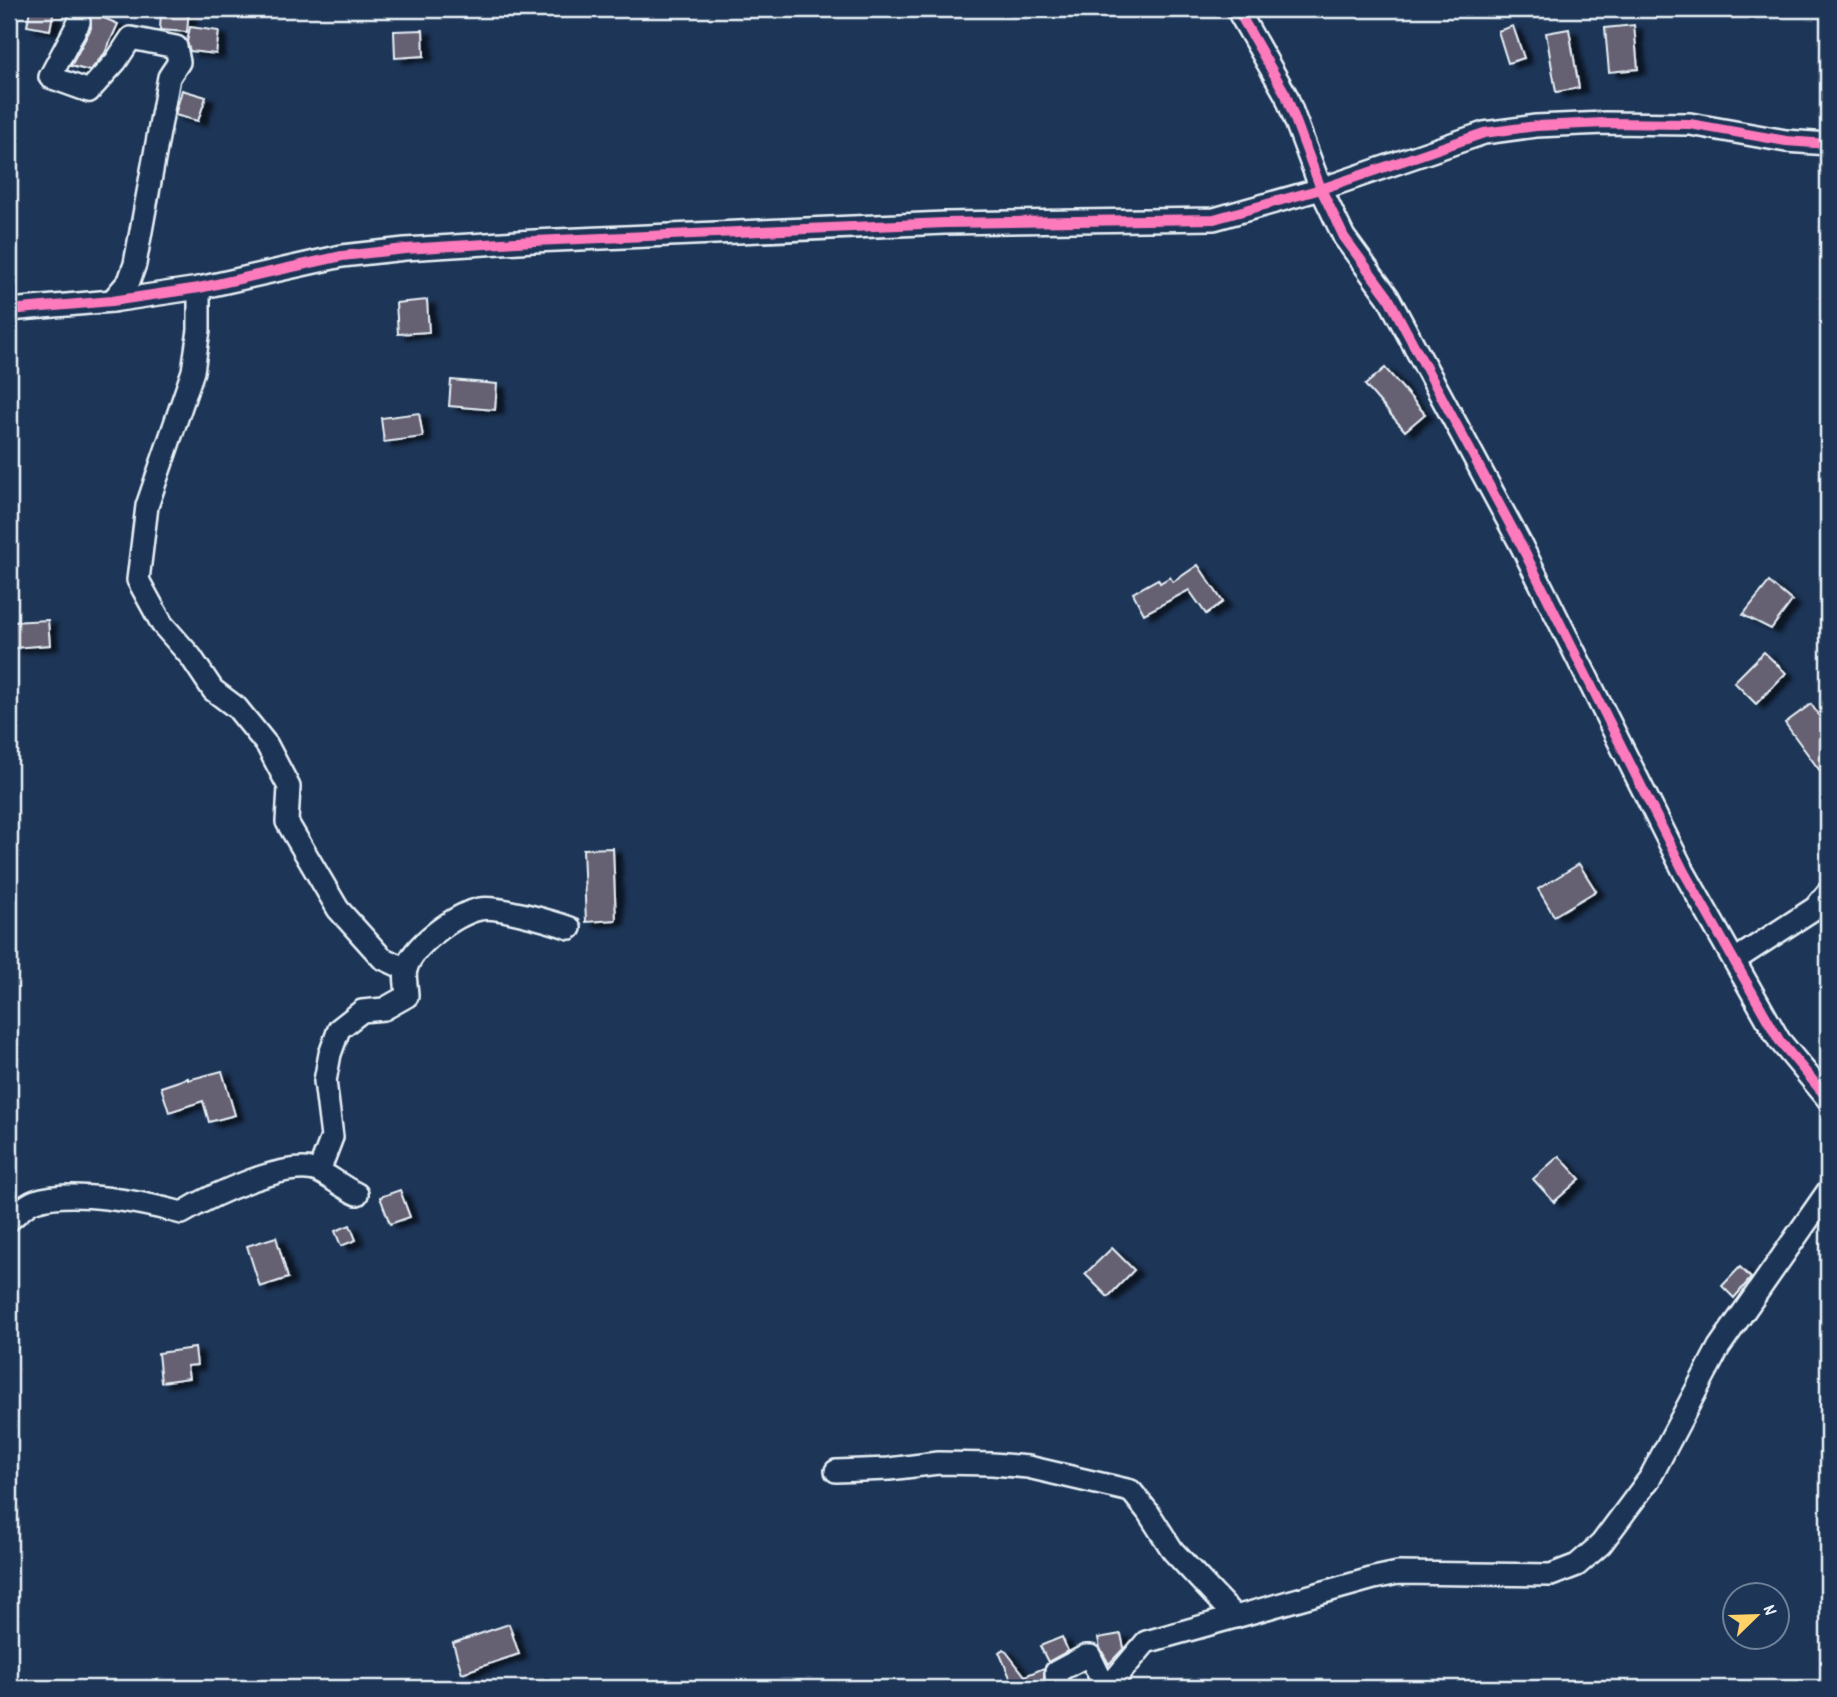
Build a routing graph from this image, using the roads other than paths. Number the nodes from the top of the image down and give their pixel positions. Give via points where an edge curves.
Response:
1 (1237, 9) edge
2 (79, 22) dead end
3 (1828, 144) edge
4 (1321, 189) junction
5 (199, 288) junction
6 (112, 301) junction
7 (9, 310) edge
8 (1828, 891) edge
9 (570, 928) dead end
10 (1735, 960) junction
11 (406, 969) junction
12 (1828, 1100) edge
13 (319, 1171) junction
14 (1828, 1191) edge
15 (357, 1194) dead end
16 (9, 1220) edge
17 (836, 1471) dead end
18 (1235, 1617) junction
19 (1057, 1688) edge

1 - 4 street via 1286,95
2 - 6 street via 50,77 89,91 131,38 176,47 179,62 169,77 135,264 129,281
3 - 4 street via 1690,124 1536,126 1484,133
4 - 5 street via 1214,219 945,223 405,249 342,256
4 - 10 street via 1344,237 1388,298 1521,545 1684,872
5 - 6 street
5 - 11 street via 193,371 147,506 138,580 162,624 213,690 237,708 267,745 289,787 287,822 338,909 382,958
6 - 7 street
8 - 10 street via 1815,908
9 - 11 street via 482,908 453,920 425,940
10 - 12 street via 1779,1040
11 - 13 street via 407,996 384,1009 362,1011 339,1030 325,1082 332,1137
13 - 15 street
13 - 16 street via 293,1169 253,1180 182,1213 146,1204 69,1196 34,1201
14 - 18 street via 1719,1347 1650,1478 1601,1544 1577,1565 1551,1575 1398,1573
17 - 18 street via 992,1464 1028,1467 1131,1491 1173,1551
18 - 19 street via 1146,1642 1106,1684 1086,1656 1056,1672

